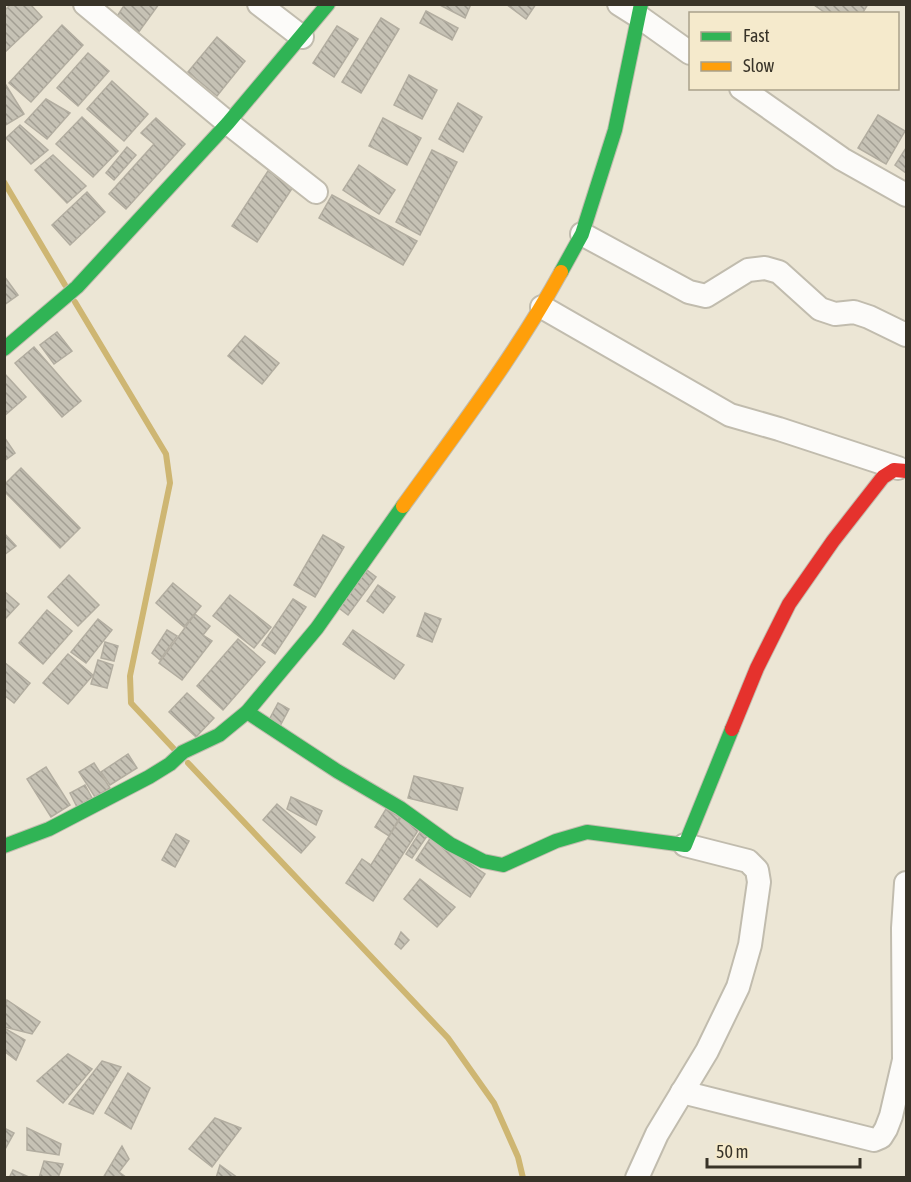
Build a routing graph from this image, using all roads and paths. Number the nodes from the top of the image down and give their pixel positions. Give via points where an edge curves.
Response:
1 (85, 4) edge
2 (259, 4) edge
3 (328, 4) edge
4 (633, 8) edge
5 (302, 37) junction
6 (689, 52) edge
7 (744, 90) edge
8 (228, 123) junction
9 (316, 192) dead end
10 (906, 195) edge
11 (582, 234) junction
12 (542, 307) junction
13 (906, 335) edge
14 (4, 349) edge
15 (902, 470) edge
16 (247, 712) junction
17 (685, 845) junction
18 (4, 846) edge
19 (906, 883) edge
20 (682, 1092) junction
21 (637, 1178) edge

1 - 8 street
2 - 5 street
3 - 5 street
4 - 6 street
4 - 11 street via 615,130
5 - 8 street
7 - 10 street via 842,159
8 - 9 street
8 - 14 street via 77,287
11 - 12 street
11 - 13 street via 689,292 706,296 748,270 765,268 779,272 820,309 835,314 854,312
12 - 15 street via 730,415
12 - 16 street via 317,628
15 - 17 street via 891,470 883,477 789,604 757,668
16 - 17 street via 450,844 483,861 503,865 587,832
16 - 18 street via 219,735 183,753 149,777 49,829
17 - 20 street via 748,861 757,870 759,882 750,945 738,987
19 - 20 street via 904,1060 891,1116 881,1137 874,1140
20 - 21 street

